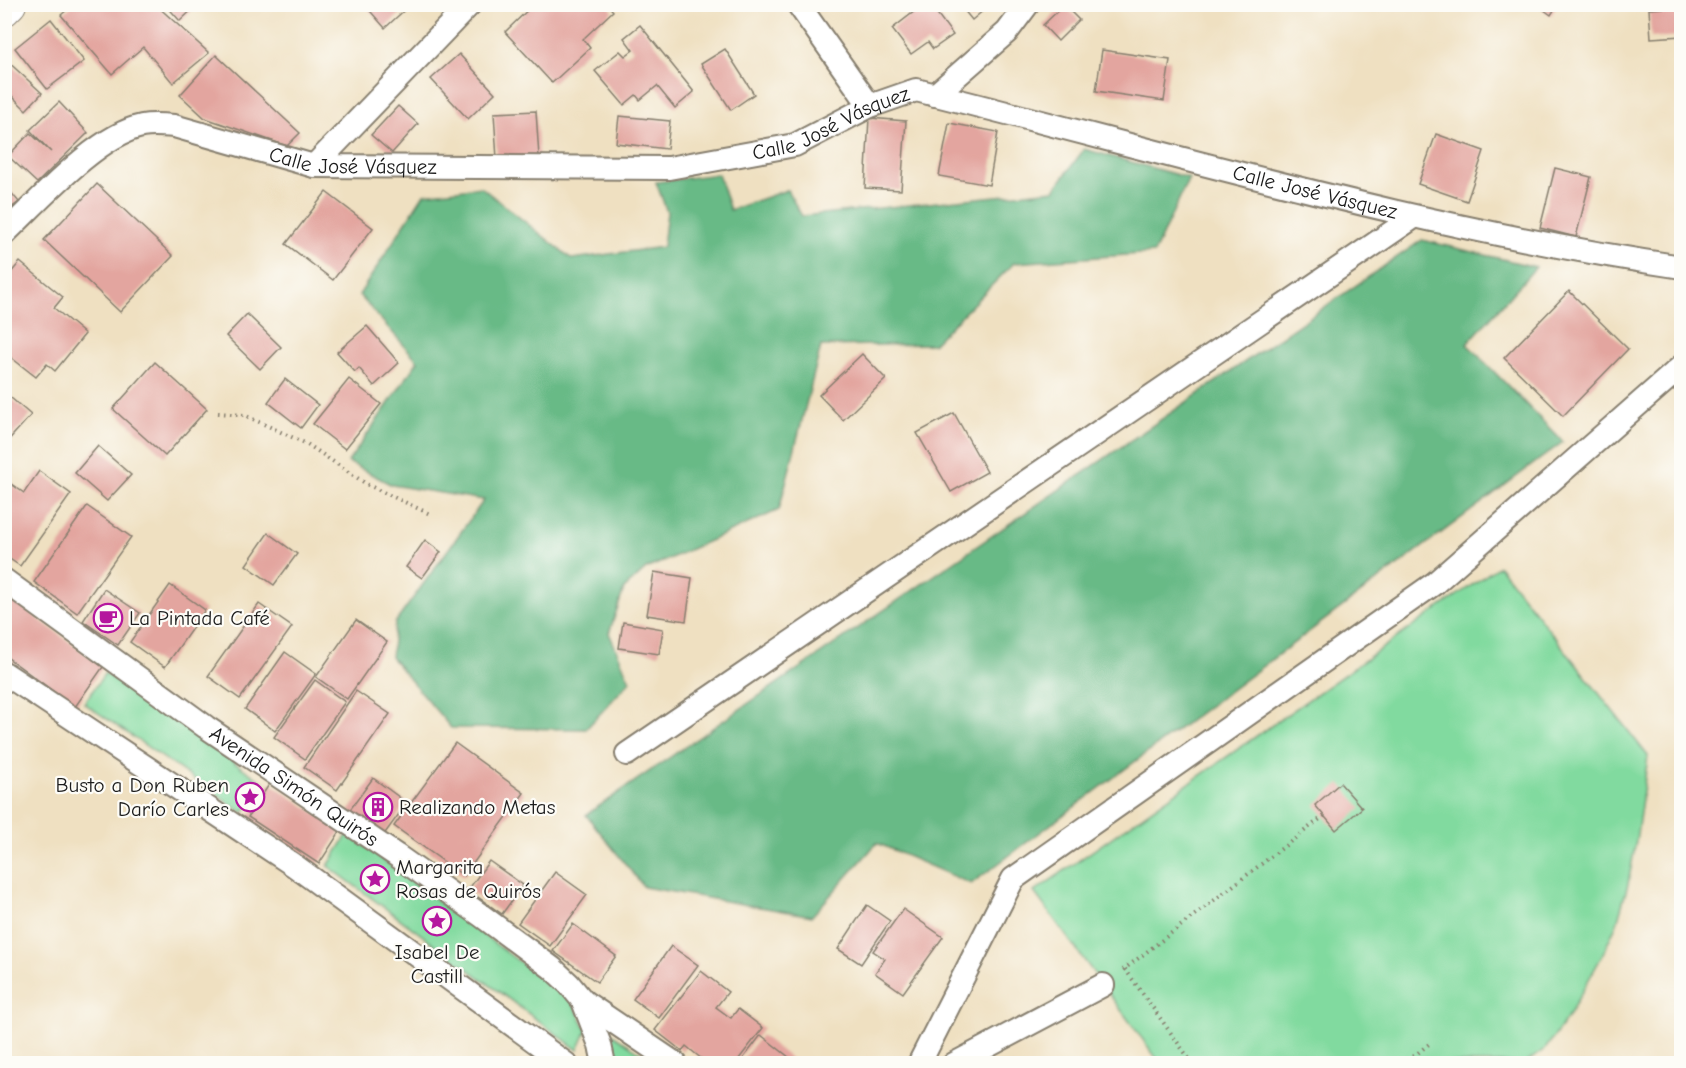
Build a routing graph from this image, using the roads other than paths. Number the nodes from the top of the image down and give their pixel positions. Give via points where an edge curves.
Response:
1 (10, 4) edge
2 (471, 4) edge
3 (798, 4) edge
4 (1028, 4) edge
5 (4, 10) edge
6 (935, 95) junction
7 (870, 106) junction
8 (315, 166) junction
9 (1414, 217) junction
10 (4, 234) edge
11 (1682, 267) edge
12 (1682, 366) edge
13 (4, 580) edge
14 (4, 673) edge
15 (627, 754) dead end
16 (1103, 985) road end
17 (583, 1001) junction
18 (566, 1064) edge
19 (604, 1064) edge
20 (676, 1064) edge
21 (919, 1064) edge
22 (954, 1064) edge

1 - 5 street
2 - 8 street
3 - 7 street
4 - 6 street via 1007,32
6 - 7 street, Calle José Vásquez via 916,90
6 - 9 street, Calle José Vásquez
7 - 8 street, Calle José Vásquez via 795,145 669,168
8 - 10 street, Calle José Vásquez via 174,126 140,126 85,157
9 - 11 street, Calle José Vásquez
9 - 15 street
12 - 21 street via 1435,583 1013,879
13 - 17 street, Avenida Simón Quirós via 206,727 483,916 552,968
14 - 18 street via 295,866
16 - 22 street
17 - 19 street, Avenida Simón Quirós
17 - 20 street

